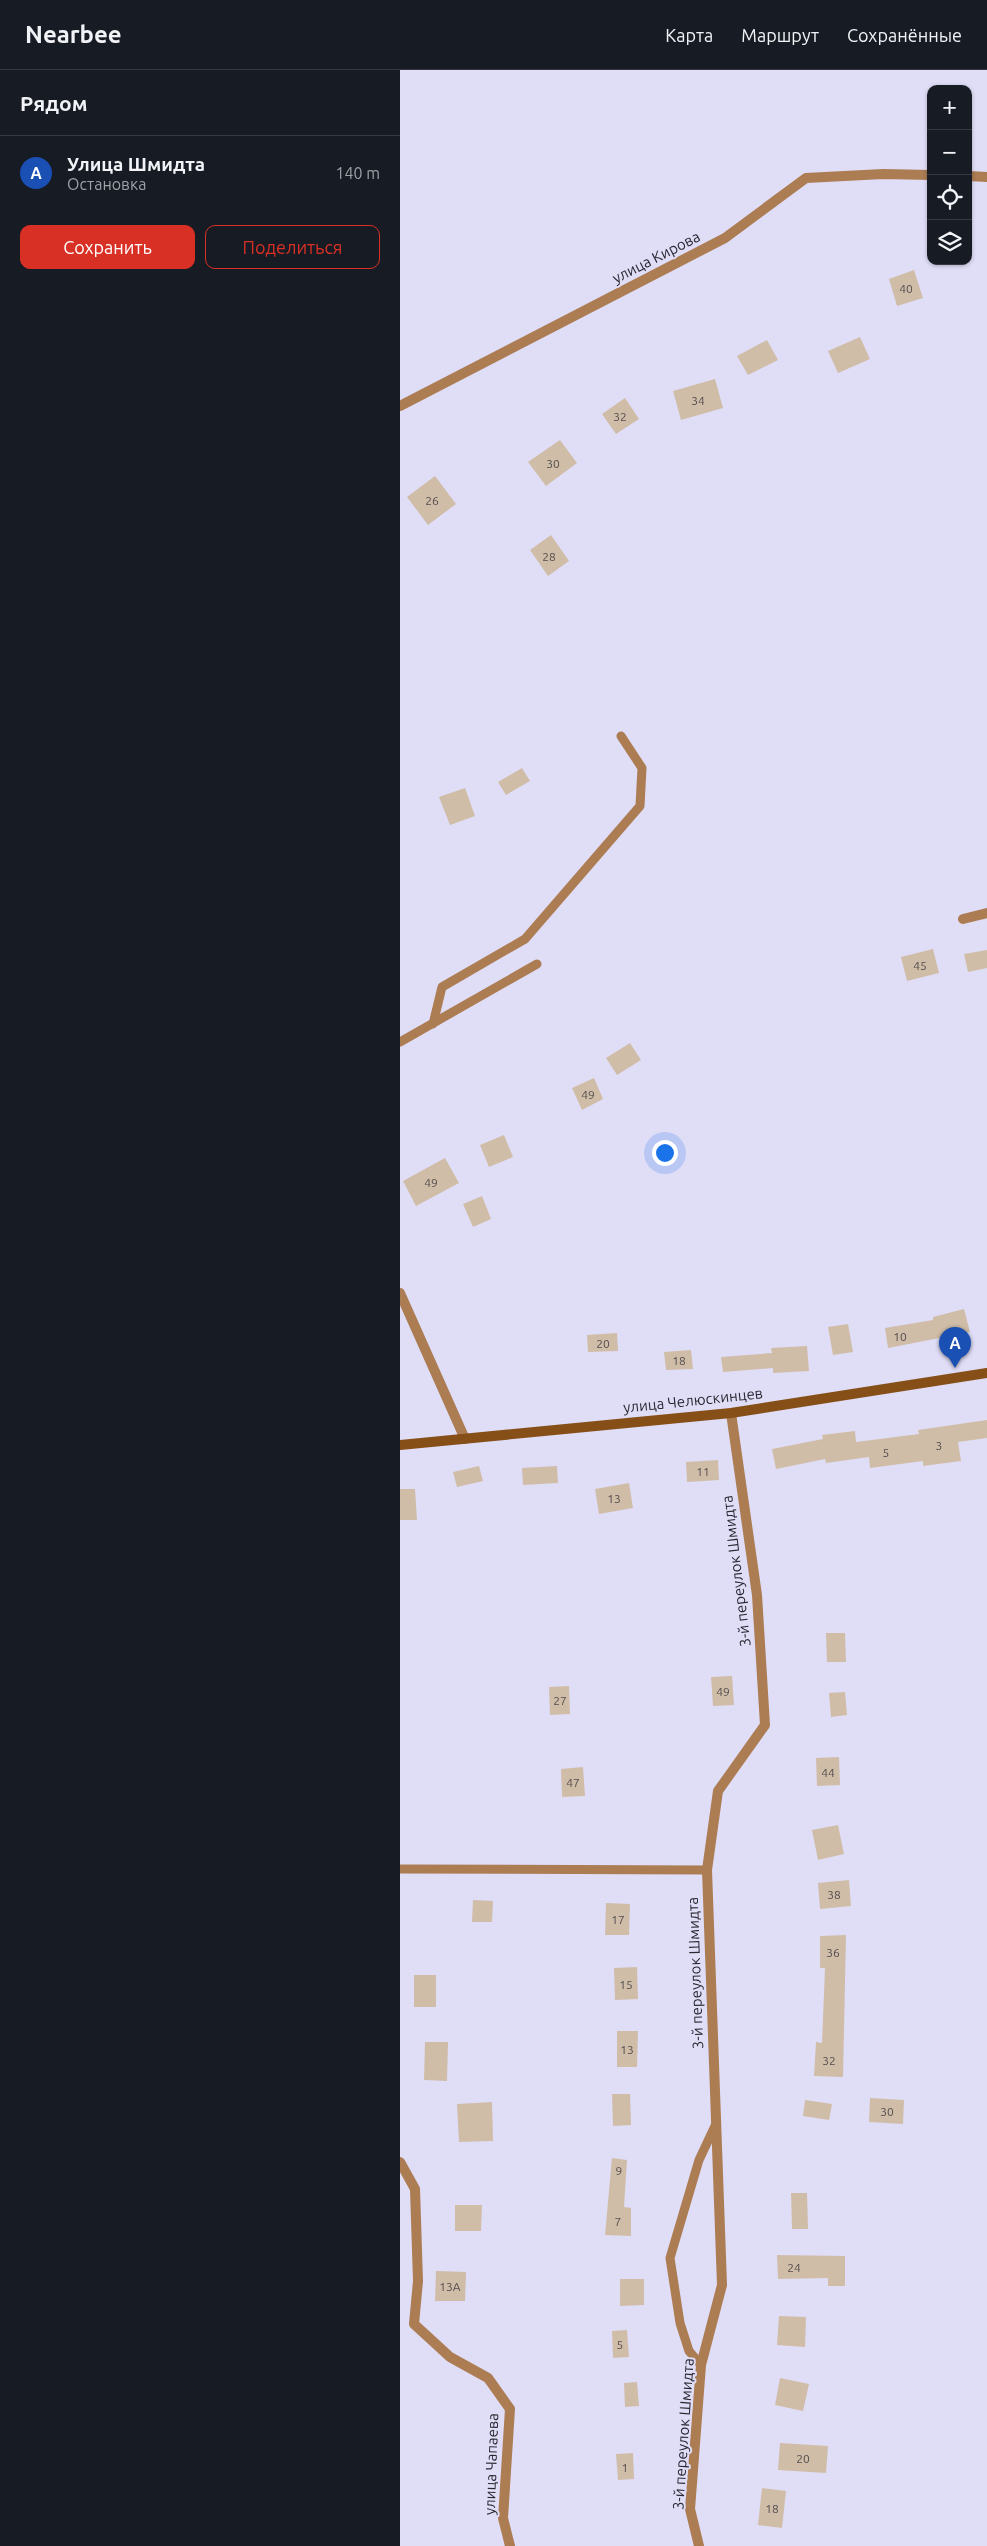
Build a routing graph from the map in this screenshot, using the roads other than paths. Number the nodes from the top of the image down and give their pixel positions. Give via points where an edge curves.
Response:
1 (927, 175) edge
2 (972, 176) edge
3 (987, 177) edge
4 (400, 406) edge
5 (621, 736) dead end
6 (987, 914) edge
7 (964, 919) dead end
8 (537, 964) dead end
9 (433, 1024) junction
10 (400, 1042) edge
11 (400, 1293) edge
12 (987, 1373) edge
13 (731, 1413) junction
14 (465, 1439) junction
15 (400, 1445) edge
16 (400, 1868) edge
17 (707, 1870) junction
18 (715, 2126) dead end
19 (400, 2162) edge
20 (701, 2365) junction
21 (510, 2546) edge
22 (699, 2546) edge

1 - 4 street, улица Кирова via 806,178 725,238
2 - 3 street
5 - 9 lane via 642,768 640,806 525,939 442,987
6 - 7 street
8 - 9 lane
9 - 10 lane
11 - 14 street
12 - 13 street, улица Челюскинцев
13 - 14 street, улица Челюскинцев
13 - 17 street, 3-й переулок Шмидта via 757,1595 765,1725 718,1791
14 - 15 street, улица Челюскинцев
16 - 17 lane
17 - 20 street, 3-й переулок Шмидта via 722,2285
18 - 20 lane via 699,2160 670,2258 680,2323 689,2351
19 - 21 street, улица Чапаева via 415,2189 418,2281 414,2324 450,2357 488,2378 510,2409 503,2518
20 - 22 street, 3-й переулок Шмидта via 690,2510

